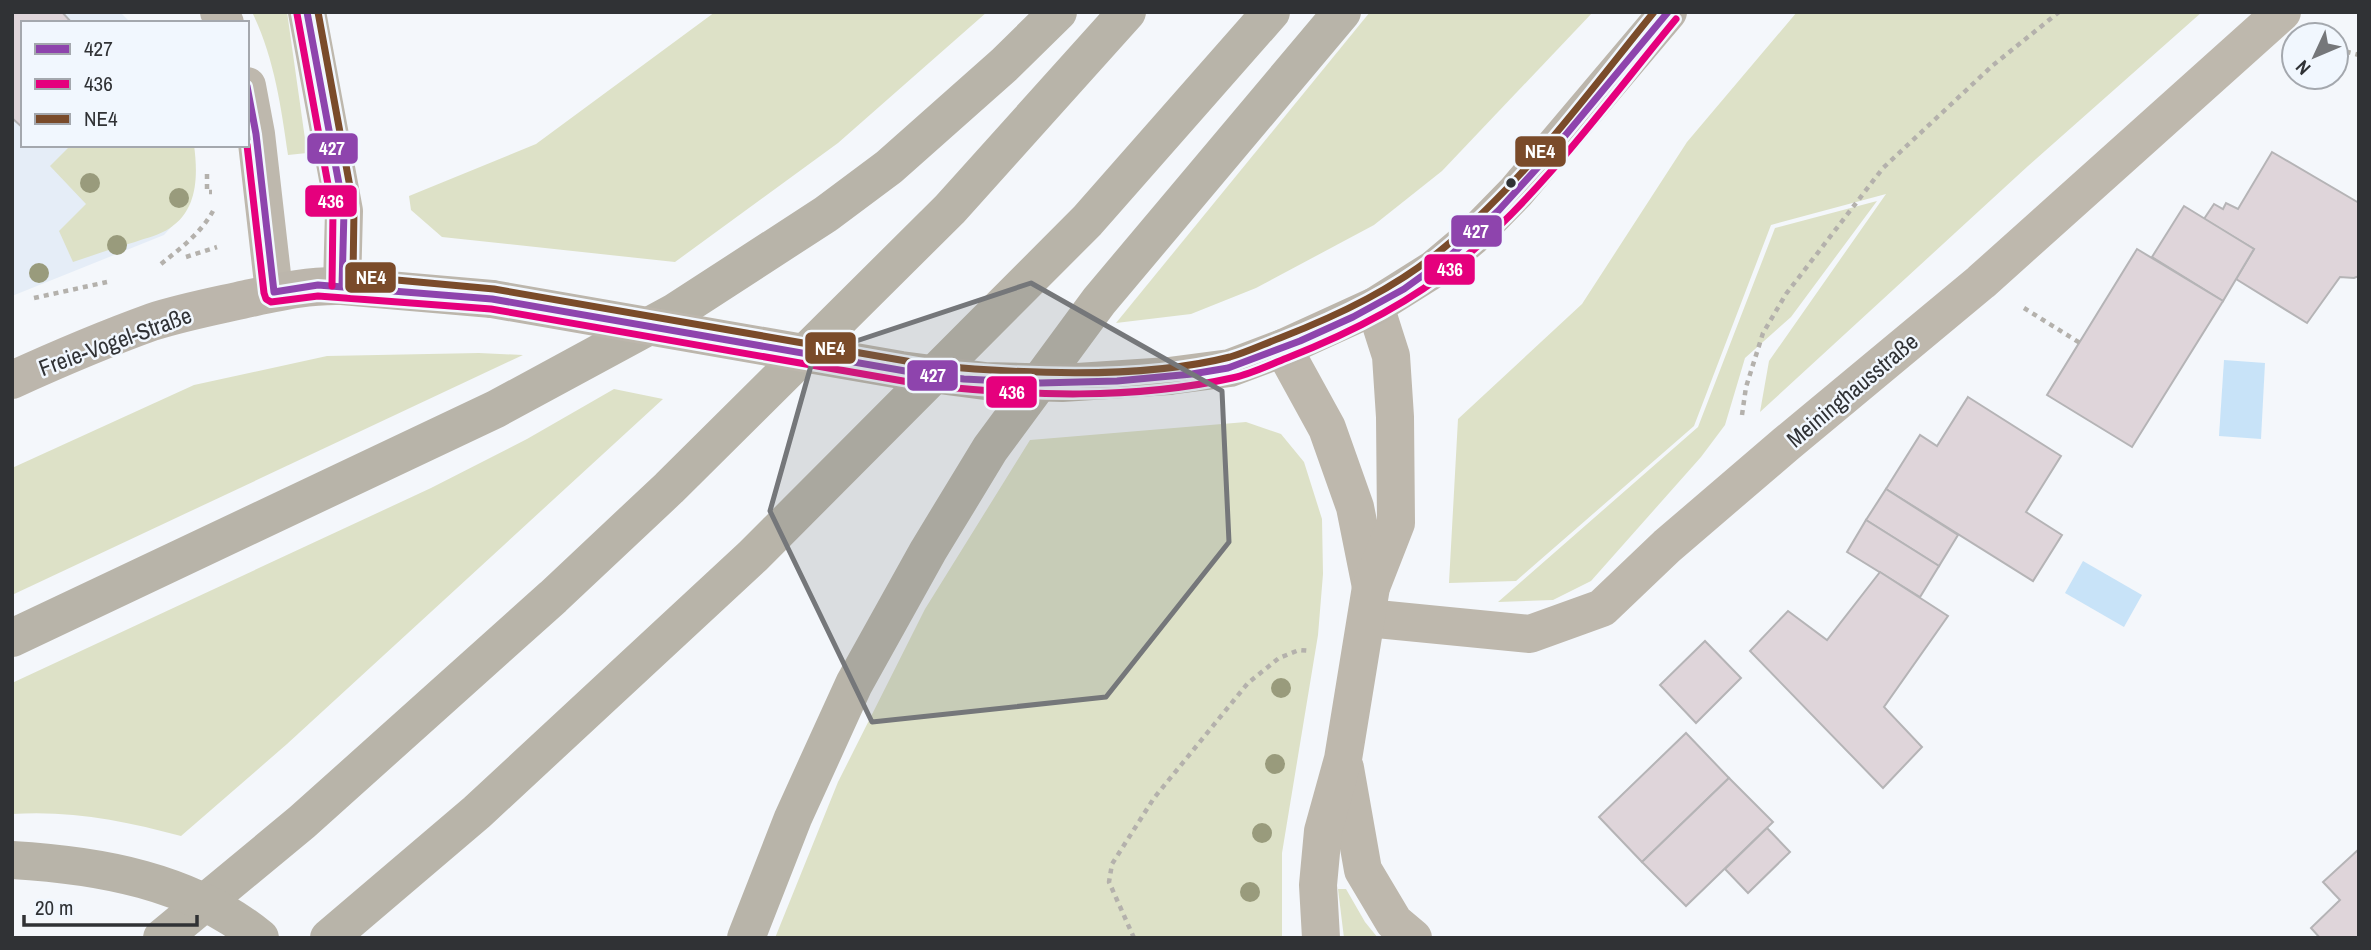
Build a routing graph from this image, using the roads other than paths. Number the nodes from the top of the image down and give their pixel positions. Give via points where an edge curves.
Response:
1 (307, 12) edge
2 (1058, 12) edge
3 (1126, 12) edge
4 (1270, 12) edge
5 (1342, 12) edge
6 (1668, 12) edge
7 (2282, 12) edge
8 (248, 91) edge
9 (342, 286) junction
10 (274, 292) junction
11 (1375, 306) junction
12 (1283, 348) junction
13 (12, 380) edge
14 (1369, 603) junction
15 (12, 638) edge
16 (1343, 759) junction
17 (12, 860) edge
18 (162, 938) edge
19 (260, 938) edge
20 (329, 938) edge
21 (746, 938) edge
22 (1321, 938) edge
23 (1413, 938) edge

1 - 9 street via 344,211
2 - 15 highway via 889,167 826,214 675,312 496,409
3 - 18 highway via 950,209 669,488 302,822
4 - 20 highway via 1087,221 753,556 477,812
5 - 21 highway via 1100,301 990,449 854,684 793,818
6 - 11 street, Freie-Vogel-Straße via 1481,228 1434,269
7 - 14 street, Meininghausstraße via 1982,282 1667,546 1602,608 1530,634
8 - 10 street
9 - 10 street, Freie-Vogel-Straße
9 - 12 street, Freie-Vogel-Straße, bridge via 492,299 974,380 1062,383 1169,376 1230,368
10 - 13 street, Freie-Vogel-Straße via 154,322
11 - 12 street, Freie-Vogel-Straße
11 - 14 street via 1391,356 1396,523
12 - 14 street via 1327,428 1354,507
14 - 16 street
16 - 22 street via 1323,831 1318,885
16 - 23 street via 1363,870 1394,922
17 - 19 highway, bridge via 122,872 215,909

